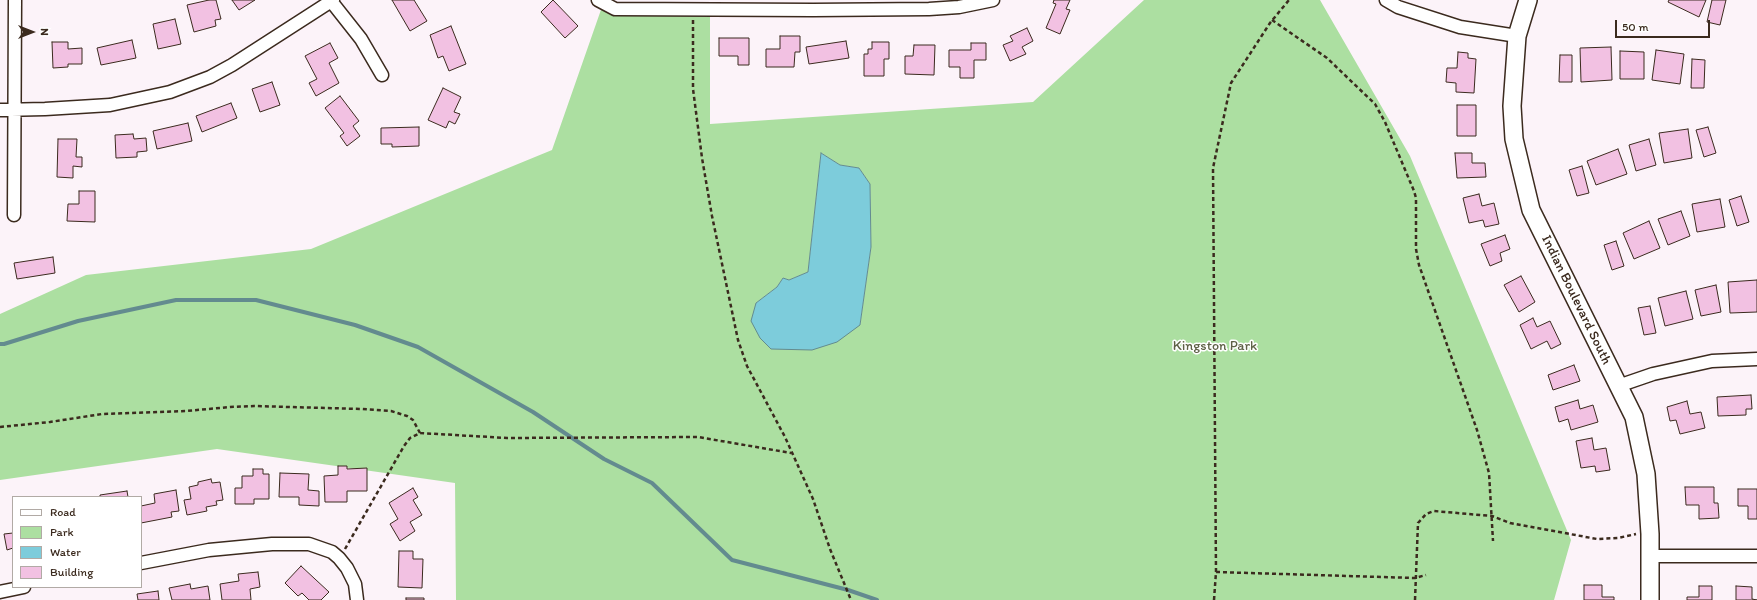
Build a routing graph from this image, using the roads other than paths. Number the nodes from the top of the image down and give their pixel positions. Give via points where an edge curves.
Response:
1 (15, 0) edge
2 (332, 0) edge
3 (598, 0) edge
4 (993, 0) edge
5 (1386, 0) edge
6 (1528, 0) edge
7 (1517, 36) junction
8 (382, 75) dead end
9 (0, 110) edge
10 (15, 110) junction
11 (14, 215) dead end
12 (1757, 359) edge
13 (1618, 386) junction
14 (1650, 556) junction
15 (1757, 556) edge
16 (142, 563) edge
17 (19, 588) edge
18 (0, 592) edge
19 (357, 600) edge
20 (1650, 600) edge

1 - 10 street
2 - 8 street via 361,39
2 - 10 street via 232,65 210,77 170,92 110,105
3 - 4 street via 615,9 813,10 929,9 959,7
5 - 7 street via 1398,7 1460,27
6 - 7 street, Indian Boulevard South
7 - 13 street, Indian Boulevard South via 1512,106 1514,139 1531,210
9 - 10 street
10 - 11 street
12 - 13 street via 1712,361 1653,374
13 - 14 street, Indian Boulevard South via 1634,417 1646,474
14 - 15 street
14 - 20 street, Indian Boulevard South
16 - 19 street via 209,550 272,544 308,544 332,552 339,558 355,584
17 - 18 street

